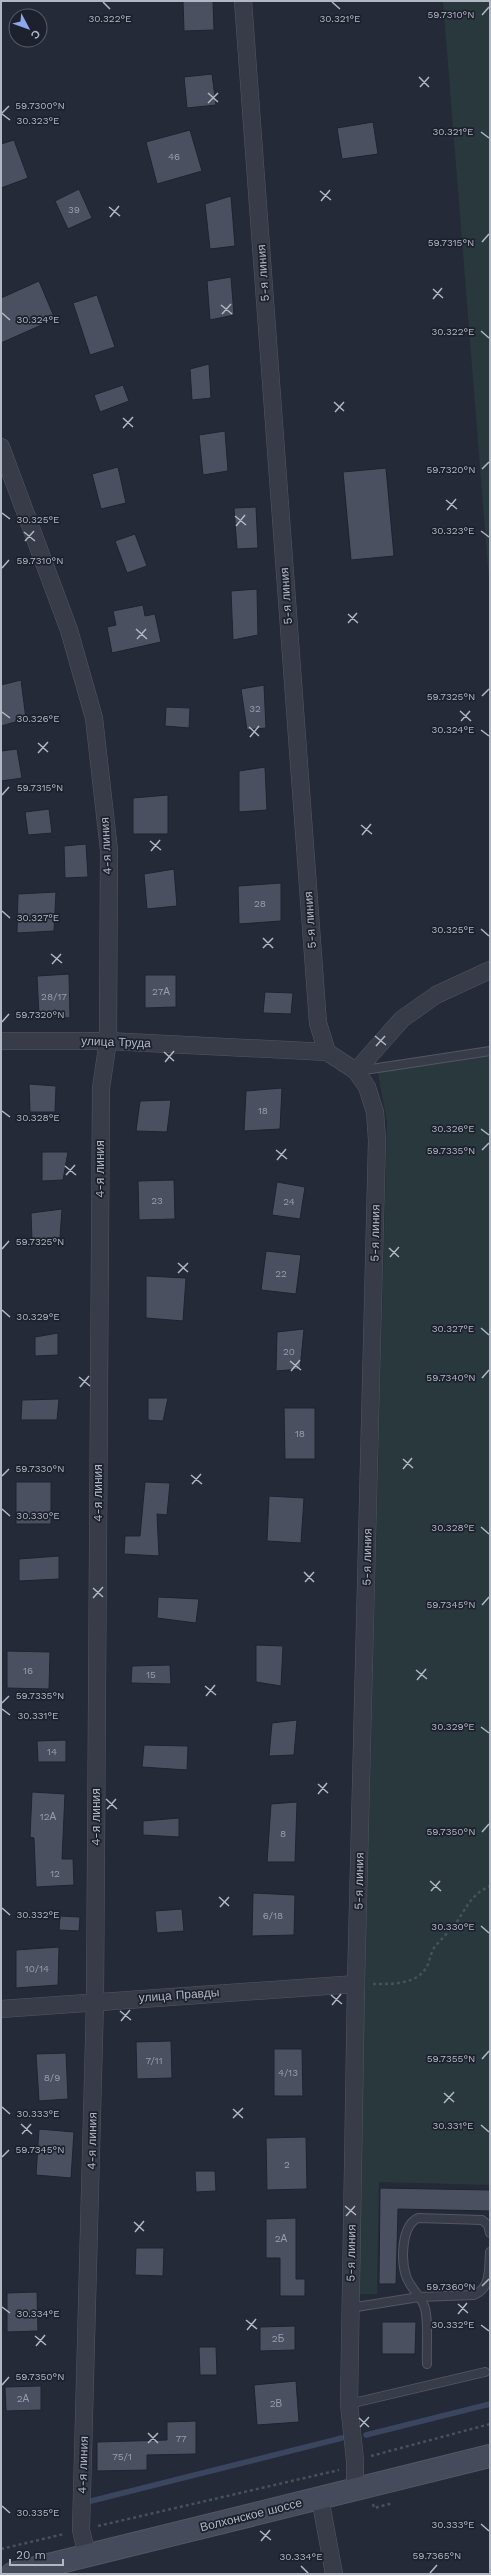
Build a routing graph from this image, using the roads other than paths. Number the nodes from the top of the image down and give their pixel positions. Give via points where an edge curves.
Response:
1 (242, 1) edge
2 (1, 447) edge
3 (490, 970) edge
4 (1, 1040) edge
5 (108, 1041) junction
6 (490, 1051) edge
7 (327, 1052) junction
8 (356, 1071) junction
9 (356, 1984) junction
10 (95, 2001) junction
11 (1, 2009) edge
12 (490, 2233) edge
13 (490, 2252) edge
14 (419, 2297) junction
15 (350, 2308) junction
16 (427, 2364) dead end
17 (485, 2372) dead end
18 (349, 2404) junction
19 (490, 2456) edge
20 (355, 2490) junction
21 (320, 2498) junction
22 (87, 2555) junction
23 (12, 2574) edge
24 (334, 2574) edge

1 - 7 street, 5-я линия via 318,1023
2 - 5 street, 4-я линия via 69,630 94,718 109,850
3 - 8 street via 436,994 402,1019
4 - 5 street, улица Труда
5 - 7 street, улица Труда
5 - 10 street, 4-я линия via 101,1088
6 - 8 lane
7 - 8 street, 5-я линия
8 - 9 street, 5-я линия via 367,1088 375,1112 378,1140
9 - 10 street, улица Правды
9 - 15 street, 5-я линия
10 - 11 street, улица Правды
10 - 22 street, 4-я линия via 81,2530
12 - 14 lane via 488,2225 482,2220 418,2218 411,2221 404,2240 406,2276
13 - 14 lane via 489,2281 480,2292 474,2295
14 - 15 lane
14 - 16 lane via 425,2308
15 - 18 street, 5-я линия
17 - 18 lane
18 - 20 street, 5-я линия via 355,2460
19 - 20 main road, Волхонское шоссе
20 - 21 main road, Волхонское шоссе
21 - 22 main road, Волхонское шоссе
21 - 24 street
22 - 23 main road, Волхонское шоссе

